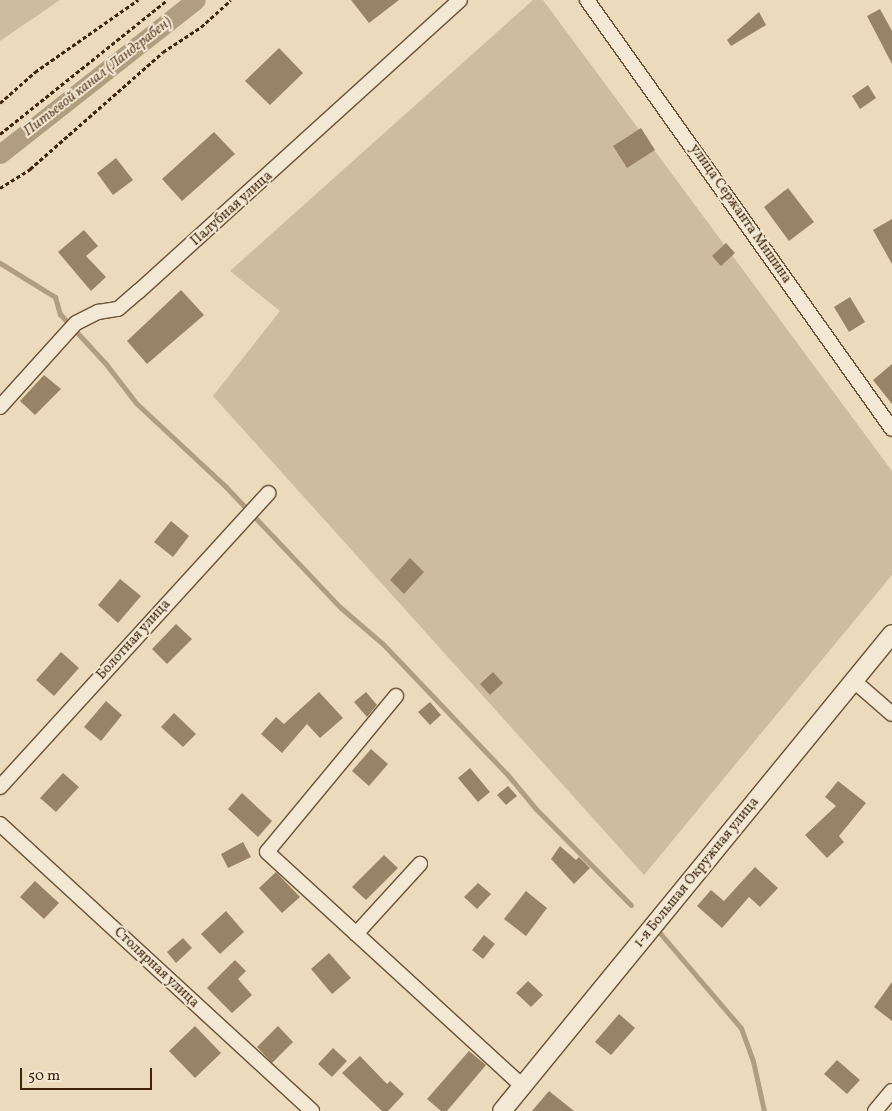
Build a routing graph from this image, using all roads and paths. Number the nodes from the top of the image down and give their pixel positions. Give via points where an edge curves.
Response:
1 (138, 0) edge
2 (167, 0) edge
3 (231, 0) edge
4 (460, 0) edge
5 (587, 0) edge
6 (0, 103) edge
7 (0, 134) edge
8 (0, 188) edge
9 (0, 408) edge
10 (892, 429) edge
11 (268, 493) dead end
12 (892, 634) edge
13 (854, 681) junction
14 (396, 696) dead end
15 (892, 714) edge
16 (0, 787) edge
17 (0, 824) edge
18 (420, 864) dead end
19 (356, 934) junction
20 (522, 1086) junction
21 (892, 1092) edge
22 (312, 1111) edge
23 (502, 1111) edge
24 (875, 1111) edge

1 - 6 path via 35,72
2 - 7 path
3 - 8 path via 201,27 164,52 30,169
4 - 9 street, Палубная улица via 118,309 98,312 76,323
5 - 10 street, улица Сержанта Мишина
11 - 16 street, Болотная улица
12 - 13 street, 1-я Большая Окружная улица
13 - 15 street
13 - 20 street, 1-я Большая Окружная улица
14 - 19 street via 267,852
17 - 22 street, Столярная улица
18 - 19 street
19 - 20 street
20 - 23 street, 1-я Большая Окружная улица
21 - 24 street

